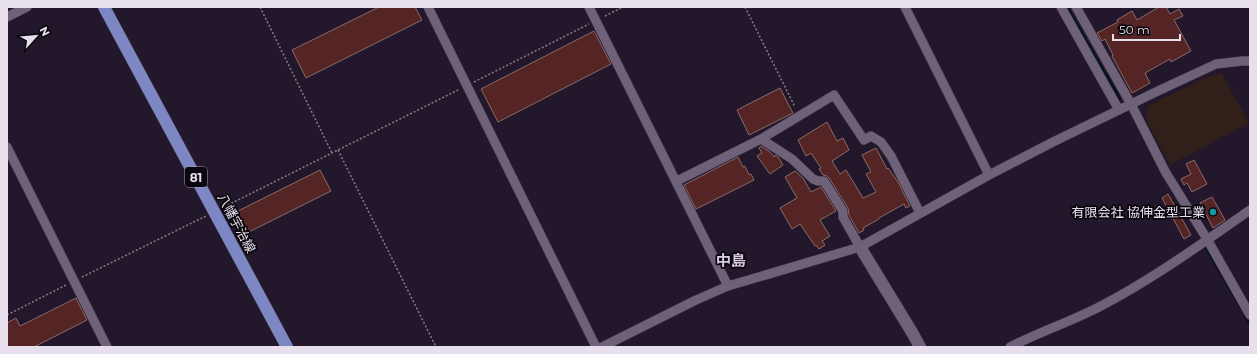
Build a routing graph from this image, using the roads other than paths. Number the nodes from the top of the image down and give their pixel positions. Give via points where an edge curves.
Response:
1 (27, 7) edge
2 (104, 7) edge
3 (428, 7) edge
4 (589, 7) edge
5 (905, 7) edge
6 (1061, 7) edge
7 (1076, 7) edge
8 (7, 17) edge
9 (1250, 61) edge
10 (1131, 104) junction
11 (1119, 110) junction
12 (761, 139) junction
13 (7, 147) edge
14 (989, 175) junction
15 (677, 181) junction
16 (1250, 210) edge
17 (920, 213) junction
18 (1207, 239) junction
19 (860, 247) junction
20 (728, 286) junction
21 (1250, 315) edge
22 (605, 346) edge
23 (107, 347) edge
24 (287, 347) edge
25 (596, 347) edge
26 (920, 347) edge
27 (1010, 347) edge

1 - 8 street
2 - 24 main road, 八幡宇治線 / 81
3 - 25 street
4 - 15 street
5 - 14 street
6 - 11 street
7 - 10 street
9 - 10 street via 1216,64
10 - 11 street
10 - 18 street via 1166,173
11 - 14 street
12 - 15 street
12 - 17 street via 834,95 864,140 871,136 881,142 891,156
12 - 19 street via 792,159 813,179 824,181 843,211 843,217
13 - 23 street
14 - 17 street
15 - 20 street
16 - 18 street
17 - 19 street
18 - 21 street
18 - 27 street via 1181,258 1098,307
19 - 20 street
19 - 26 street
20 - 22 street

